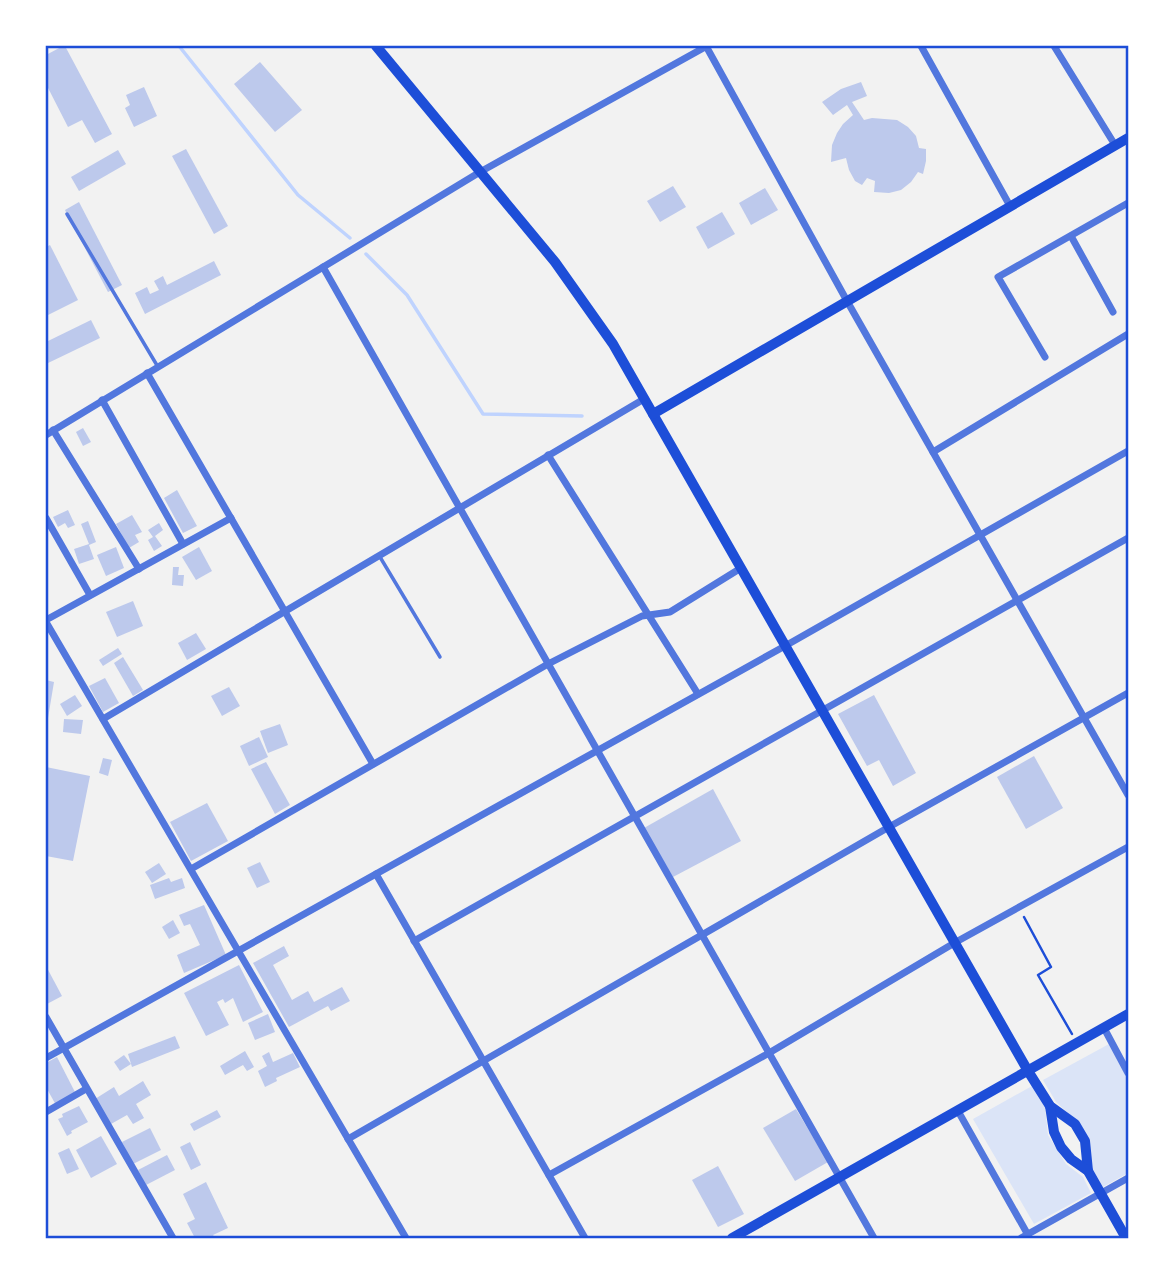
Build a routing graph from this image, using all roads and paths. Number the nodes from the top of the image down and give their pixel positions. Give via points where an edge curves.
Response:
1 (376, 46) edge
2 (706, 46) edge
3 (922, 46) edge
4 (1054, 46) edge
5 (1129, 138) edge
6 (1115, 145) junction
7 (480, 172) junction
8 (1129, 204) edge
9 (1010, 206) junction
10 (67, 214) dead end
11 (1071, 236) junction
12 (323, 267) junction
13 (848, 301) junction
14 (1113, 312) dead end
15 (1129, 334) edge
16 (1045, 357) dead end
17 (158, 367) junction
18 (147, 373) junction
19 (644, 399) junction
20 (102, 400) junction
21 (653, 414) junction
22 (49, 432) edge
23 (1129, 451) edge
24 (933, 452) junction
25 (548, 455) junction
26 (461, 507) junction
27 (46, 518) edge
28 (231, 518) junction
29 (980, 536) junction
30 (1129, 538) edge
31 (183, 544) junction
32 (379, 555) junction
33 (741, 568) junction
34 (139, 569) junction
35 (90, 595) junction
36 (1018, 601) junction
37 (285, 611) junction
38 (649, 615) junction
39 (46, 621) edge
40 (785, 646) junction
41 (440, 657) dead end
42 (548, 664) junction
43 (1129, 693) edge
44 (698, 694) junction
45 (823, 711) junction
46 (103, 719) junction
47 (1084, 719) junction
48 (596, 751) junction
49 (373, 764) junction
50 (1129, 795) edge
51 (634, 817) junction
52 (889, 827) junction
53 (1129, 847) edge
54 (191, 869) junction
55 (376, 874) junction
56 (1018, 908) junction
57 (701, 935) junction
58 (414, 941) junction
59 (956, 942) junction
60 (238, 950) junction
61 (1129, 1014) edge
62 (46, 1017) edge
63 (1104, 1028) junction
64 (1077, 1043) junction
65 (62, 1048) junction
66 (769, 1053) junction
67 (46, 1058) edge
68 (483, 1060) junction
69 (1028, 1070) junction
70 (1129, 1073) edge
71 (86, 1089) junction
72 (1050, 1105) junction
73 (958, 1111) junction
74 (46, 1112) edge
75 (348, 1139) junction
76 (1088, 1171) junction
77 (549, 1175) junction
78 (840, 1177) junction
79 (1129, 1178) edge
80 (1101, 1194) junction
81 (1024, 1237) edge
82 (173, 1238) edge
83 (406, 1238) edge
84 (585, 1238) edge
85 (733, 1238) edge
86 (874, 1238) edge
87 (1126, 1238) edge

1 - 7 main road
2 - 7 street
2 - 13 street
3 - 9 street
4 - 6 street
5 - 6 main road
6 - 9 main road
7 - 12 street
7 - 19 main road via 555,262 613,344
8 - 11 street
9 - 13 main road
10 - 17 lane
11 - 14 street
11 - 16 street via 998,277
12 - 17 street
12 - 26 street
13 - 21 main road
13 - 24 street
15 - 24 street
17 - 18 street
18 - 20 street
18 - 28 street
19 - 21 main road
19 - 25 street
20 - 22 street
20 - 31 street
21 - 33 main road
22 - 34 street
23 - 29 street
24 - 29 street
25 - 26 street
25 - 38 street
26 - 32 street
26 - 42 street
27 - 35 street
28 - 31 street
28 - 37 street
29 - 36 street
29 - 40 street
30 - 36 street
31 - 34 street
32 - 37 street
32 - 41 lane
33 - 38 street via 670,612
33 - 40 main road
34 - 35 street
35 - 39 street
36 - 45 street
36 - 47 street
37 - 46 street
37 - 49 street
38 - 42 street
38 - 44 street
39 - 46 street
40 - 44 street
40 - 45 main road
42 - 48 street
42 - 49 street
43 - 47 street
44 - 48 street
45 - 51 street
45 - 52 main road
46 - 54 street
47 - 50 street
47 - 52 street
48 - 51 street
48 - 55 street
49 - 54 street
51 - 57 street
51 - 58 street
52 - 57 street
52 - 59 main road
53 - 56 street
54 - 60 street
55 - 58 street
55 - 60 street
56 - 59 street
56 - 64 path via 1051,967 1038,975
57 - 66 street
57 - 68 street
58 - 68 street
59 - 66 street
59 - 69 main road
60 - 65 street
60 - 75 street
61 - 63 main road
62 - 65 street
63 - 64 main road
63 - 70 street
64 - 69 main road
65 - 67 street
65 - 71 street
66 - 77 street
66 - 78 street
68 - 75 street
68 - 77 street
69 - 72 main road
69 - 73 main road
71 - 74 street
71 - 82 street
72 - 76 main road via 1061,1147
72 - 76 main road via 1075,1124 1085,1141
73 - 78 main road
73 - 81 street
75 - 83 street
76 - 80 main road
77 - 84 street
78 - 85 main road
78 - 86 street
79 - 80 street
80 - 81 street
80 - 87 main road

